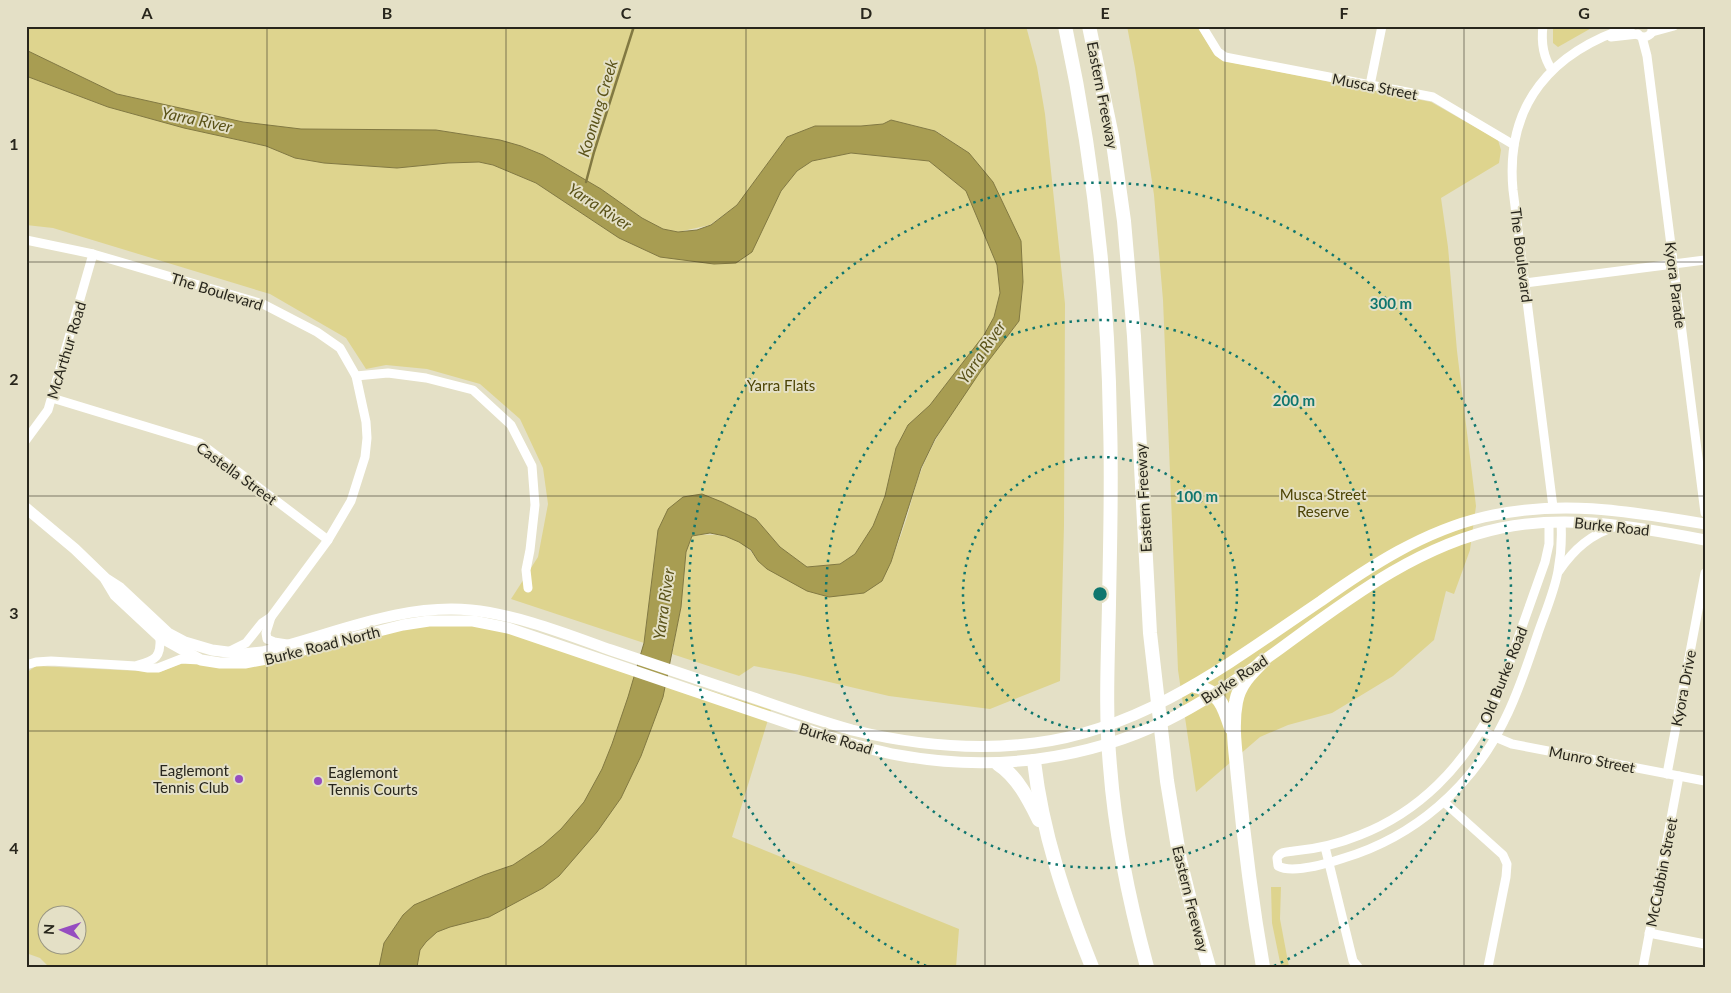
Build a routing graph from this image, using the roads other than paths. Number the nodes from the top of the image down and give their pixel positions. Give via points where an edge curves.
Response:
1 (1065, 26) edge
2 (1089, 26) edge
3 (1202, 26) edge
4 (1382, 26) edge
5 (1543, 26) edge
6 (1632, 26) edge
7 (1674, 26) edge
8 (1645, 32) edge
9 (1601, 38) junction
10 (1552, 70) junction
11 (1370, 85) junction
12 (1514, 145) junction
13 (26, 240) edge
14 (93, 254) junction
15 (1705, 260) edge
16 (1674, 264) junction
17 (1525, 283) junction
18 (356, 376) junction
19 (52, 398) junction
20 (26, 440) edge
21 (1553, 507) junction
22 (26, 508) edge
23 (1705, 513) edge
24 (1549, 522) junction
25 (1561, 522) junction
26 (1705, 524) edge
27 (1622, 525) junction
28 (328, 540) junction
29 (1705, 540) edge
30 (1558, 573) junction
31 (1705, 573) edge
32 (106, 579) junction
33 (528, 588) dead end
34 (271, 617) junction
35 (160, 637) junction
36 (291, 644) junction
37 (227, 652) junction
38 (200, 660) junction
39 (1262, 662) junction
40 (26, 665) edge
41 (136, 666) junction
42 (1194, 686) junction
43 (1214, 694) junction
44 (748, 703) junction
45 (1480, 731) junction
46 (1234, 738) junction
47 (1495, 738) junction
48 (927, 743) junction
49 (1035, 743) junction
50 (932, 760) junction
51 (1037, 760) junction
52 (998, 764) junction
53 (1667, 774) junction
54 (1679, 776) junction
55 (1705, 781) edge
56 (1444, 802) junction
57 (1046, 834) junction
58 (1325, 846) junction
59 (1330, 862) junction
60 (1649, 933) junction
61 (1705, 944) edge
62 (1092, 967) edge
63 (1147, 967) edge
64 (1209, 967) edge
65 (1263, 967) edge
66 (1358, 967) edge
67 (1488, 967) edge
68 (1643, 967) edge

1 - 63 highway, Eastern Freeway via 1095,195 1107,342 1110,765 1120,848
2 - 64 highway, Eastern Freeway via 1124,220 1150,633 1166,773 1180,860
3 - 11 street, Musca Street via 1214,47 1225,57
4 - 11 street
5 - 10 street via 1544,54
6 - 9 street, The Boulevard
7 - 8 street, The Boulevard
8 - 9 street, The Boulevard
8 - 16 street, Kyora Parade
9 - 10 street, The Boulevard via 1571,54
10 - 12 street, The Boulevard via 1527,105
11 - 12 street, Musca Street via 1440,100
12 - 17 street, The Boulevard via 1512,173
13 - 14 street, The Boulevard
14 - 18 street, The Boulevard via 264,304 340,348
14 - 19 street, McArthur Road
15 - 16 street
16 - 17 street
16 - 23 street, Kyora Parade
17 - 21 street, The Boulevard
18 - 28 street, The Boulevard via 366,422 365,457 352,501
18 - 33 street via 388,373 426,378 473,390 511,425 532,466 535,505 526,570
19 - 20 street, McArthur Road via 48,410
19 - 28 street, Castella Street via 200,443
21 - 24 main road
21 - 25 main road
21 - 26 main road, Burke Road via 1608,509
21 - 42 main road, Burke Road via 1481,518 1429,537 1368,569
22 - 32 main road, Burke Road North
24 - 25 main road, Burke Road
24 - 39 main road, Burke Road via 1492,530 1434,550 1369,586
24 - 45 street, Old Burke Road via 1545,562 1497,696
25 - 27 main road, Burke Road
25 - 30 street, Old Burke Road
27 - 29 main road, Burke Road
27 - 30 street, Old Burke Road via 1584,542
28 - 34 street, The Boulevard
30 - 47 street, Old Burke Road via 1516,693
31 - 53 street, Kyora Drive
32 - 35 main road, Burke Road North via 115,595
32 - 37 main road, Burke Road North via 168,633 198,647
34 - 36 street via 267,639
34 - 37 street, The Boulevard via 262,622 246,643
35 - 38 main road, Burke Road North
35 - 41 street via 161,646 154,660
36 - 37 main road, Burke Road North via 262,652
36 - 44 main road, Burke Road North via 416,611 474,610 518,619 570,636
38 - 41 street via 181,659 158,668
38 - 44 main road, Burke Road North via 245,663 403,625 472,621 508,628
39 - 43 main road, Burke Road
39 - 46 highway via 1249,674 1236,700
40 - 41 street via 51,661
42 - 43 highway via 1206,688
42 - 49 main road, Burke Road via 1116,722
43 - 46 highway via 1227,715
43 - 51 main road, Burke Road via 1167,721 1128,737 1084,751
44 - 48 main road, Burke Road via 852,730
44 - 50 main road, Burke Road via 862,747
45 - 47 street, Munro Street
45 - 58 street, Old Burke Road via 1452,770 1423,798 1382,825
46 - 65 highway
47 - 53 street, Munro Street
47 - 56 street, Old Burke Road via 1467,778
48 - 49 main road, Burke Road
48 - 50 main road
49 - 51 main road
50 - 52 main road, Burke Road
51 - 52 main road, Burke Road
51 - 57 highway
52 - 57 highway via 1013,777
53 - 54 street, Munro Street
54 - 55 street, Munro Street
54 - 60 street, McCubbin Street
56 - 59 street, Old Burke Road via 1419,822 1381,844
56 - 67 street via 1503,856 1507,864
57 - 62 highway
58 - 59 street
58 - 59 street, Old Burke Road via 1282,853 1276,861 1278,866 1285,868
59 - 66 street via 1353,962
60 - 61 street
60 - 68 street, McCubbin Street

